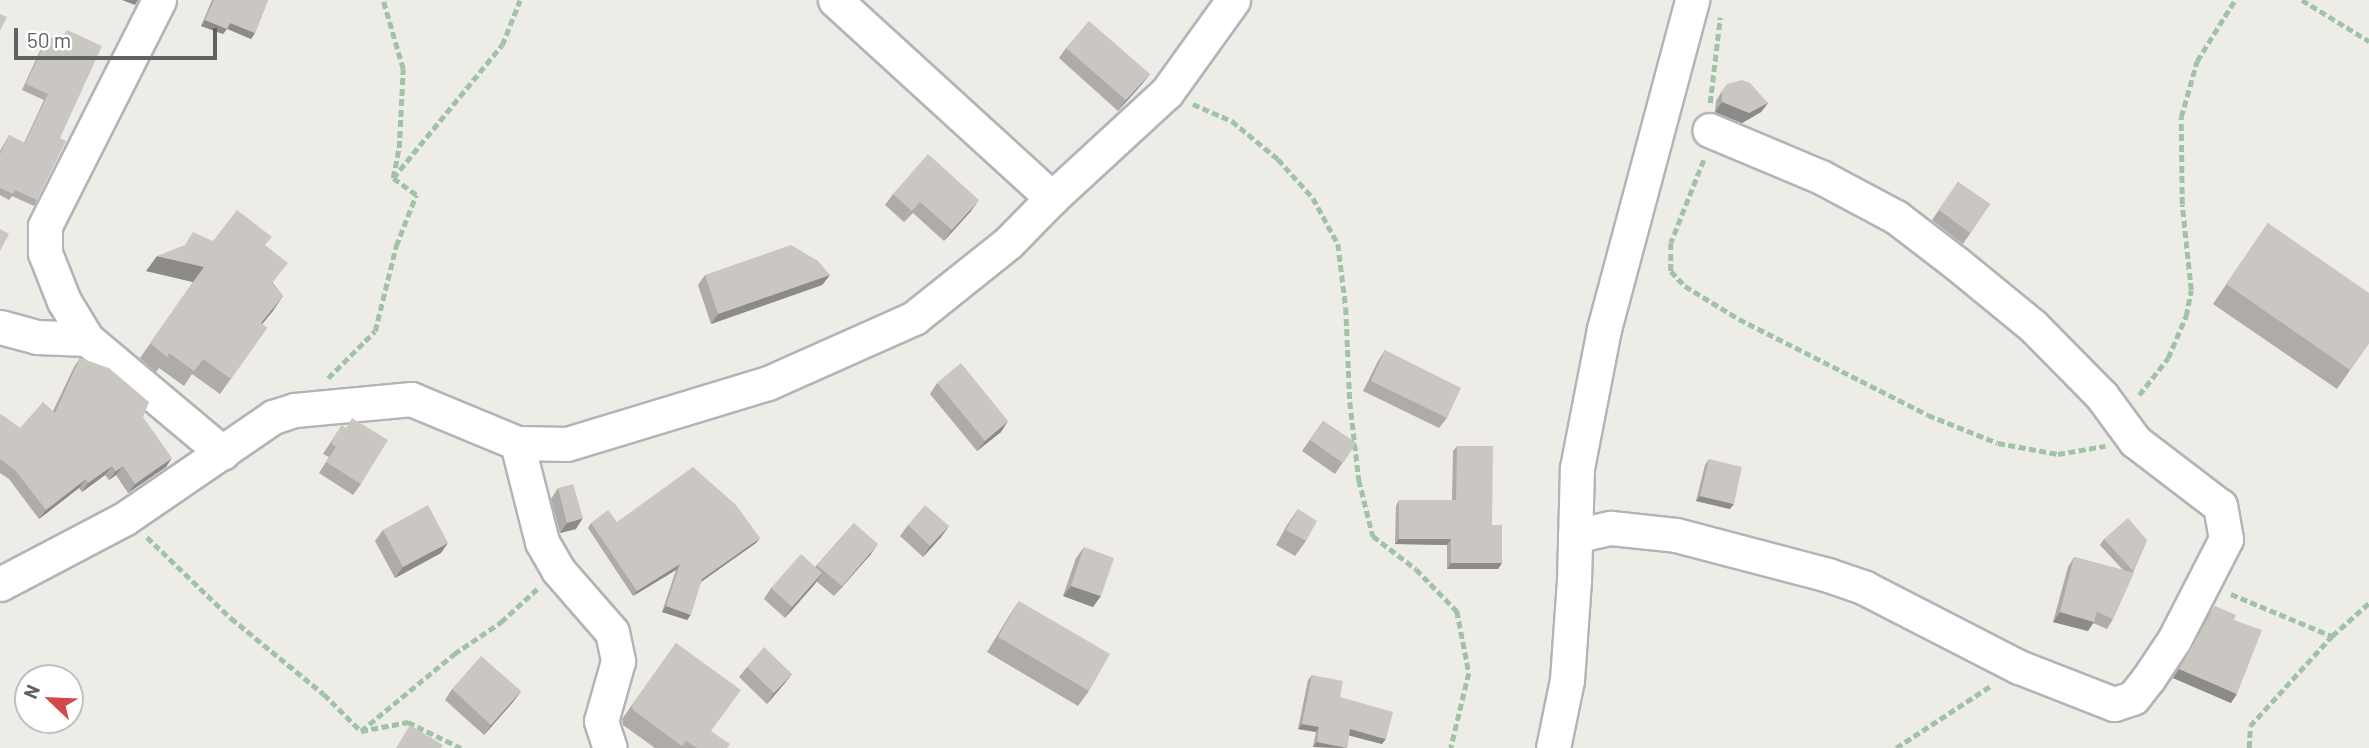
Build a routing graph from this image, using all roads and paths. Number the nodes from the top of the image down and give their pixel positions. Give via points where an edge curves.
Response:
1 (159, 0) edge
2 (383, 0) edge
3 (520, 0) edge
4 (835, 0) edge
5 (1233, 0) edge
6 (2235, 0) edge
7 (2302, 0) edge
8 (1706, 6) edge
9 (2369, 41) edge
10 (1167, 92) junction
11 (1709, 131) junction
12 (393, 178) junction
13 (1052, 198) junction
14 (0, 327) edge
15 (87, 339) junction
16 (295, 410) junction
17 (2127, 430) junction
18 (517, 443) junction
19 (223, 453) junction
20 (124, 519) junction
21 (1575, 536) junction
22 (558, 570) junction
23 (2207, 572) junction
24 (0, 584) edge
25 (2369, 603) edge
26 (2332, 636) junction
27 (2019, 667) junction
28 (361, 731) junction
29 (461, 748) edge
30 (610, 748) edge
31 (1451, 748) edge
32 (1553, 748) edge
33 (1896, 748) edge
34 (2249, 748) edge

1 - 15 street via 45,226 45,253 64,301
2 - 12 path via 403,69
3 - 12 path via 502,45
4 - 13 street
5 - 10 street
6 - 17 path via 2197,61 2181,117 2182,204 2191,290 2186,316
7 - 9 path
8 - 11 path
8 - 21 street via 1604,329 1577,468
10 - 13 street
10 - 31 path via 1231,121 1278,159 1313,198 1338,244 1359,480 1373,536 1416,569 1457,611 1469,673
11 - 17 street via 1821,177 1896,217 2033,326 2102,396
11 - 17 path via 1708,152 1671,243 1671,271 1685,286 1739,319 1906,404 1998,443 2058,454
12 - 16 path via 416,195 374,331
13 - 18 street via 1008,243 914,318 829,358 768,383 610,433 568,444
14 - 15 street via 37,338
15 - 19 street
16 - 18 street via 411,399
16 - 19 street via 273,417
17 - 23 street via 2220,506 2226,539
18 - 22 street via 542,542
19 - 20 street
20 - 24 street
20 - 28 path
21 - 27 street via 1611,528 1675,535 1828,575 1865,588
21 - 32 street via 1567,680
22 - 28 path via 501,622 454,654
22 - 30 street via 612,632 618,661 601,721
23 - 26 path via 2232,595
23 - 27 street via 2174,640 2133,698 2115,704
25 - 26 path
26 - 34 path via 2250,726
27 - 33 path
28 - 29 path via 408,722

